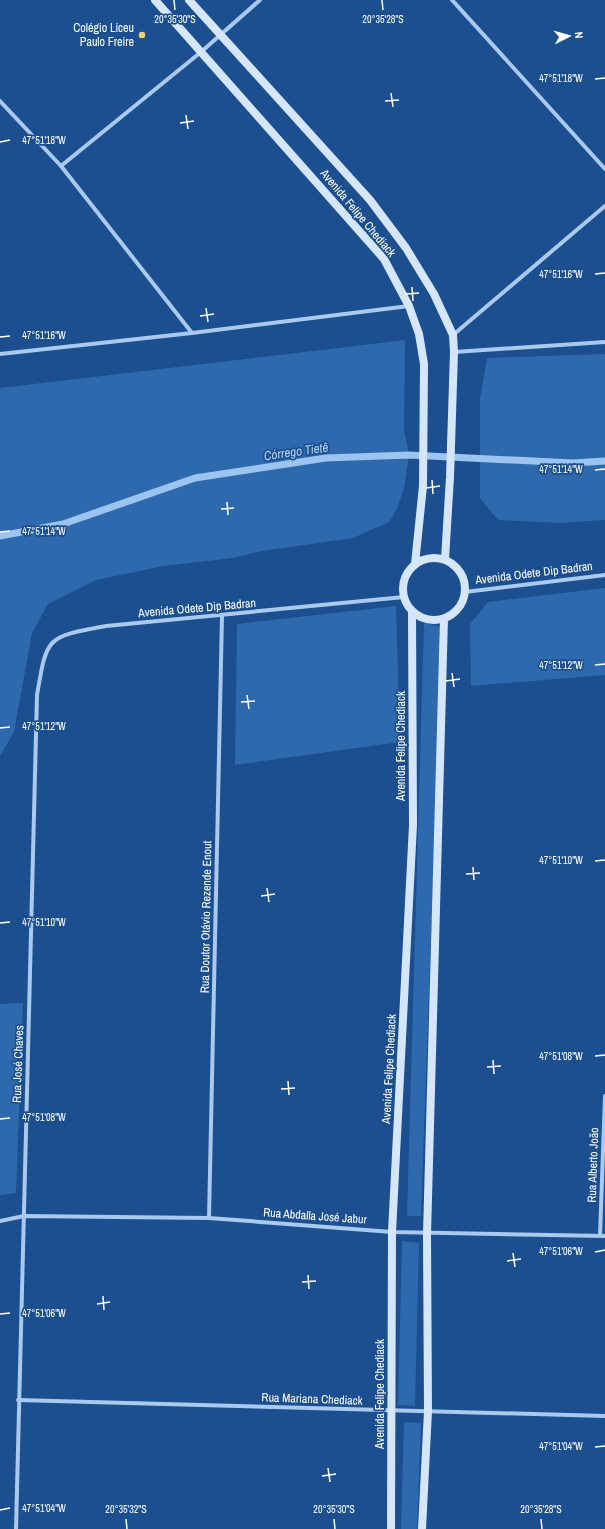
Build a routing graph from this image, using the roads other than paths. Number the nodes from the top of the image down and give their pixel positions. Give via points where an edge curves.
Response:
1 (155, 0) edge
2 (189, 0) edge
3 (260, 0) edge
4 (452, 0) edge
5 (220, 35) junction
6 (201, 52) junction
7 (0, 102) edge
8 (61, 166) junction
9 (605, 170) edge
10 (605, 206) edge
11 (409, 306) junction
12 (192, 333) junction
13 (453, 335) junction
14 (605, 342) edge
15 (454, 352) junction
16 (0, 354) edge
17 (445, 559) junction
18 (415, 564) junction
19 (605, 575) edge
20 (465, 592) junction
21 (404, 597) junction
22 (412, 611) junction
23 (222, 616) junction
24 (444, 619) junction
25 (37, 696) joint
26 (605, 1096) edge
27 (24, 1216) junction
28 (209, 1218) junction
29 (0, 1221) edge
30 (392, 1232) junction
31 (427, 1234) junction
32 (603, 1236) edge
33 (18, 1400) junction
34 (392, 1411) junction
35 (428, 1411) junction
36 (605, 1416) edge
37 (16, 1529) edge
38 (391, 1529) edge
39 (422, 1529) edge

1 - 6 street, Avenida Felipe Chediack
2 - 5 street, Avenida Felipe Chediack
3 - 5 street
4 - 9 street
5 - 6 street
5 - 13 street, Avenida Felipe Chediack via 370,200 406,248 434,294
6 - 8 street
6 - 11 street, Avenida Felipe Chediack via 384,259
7 - 8 street
8 - 12 street
10 - 13 street
11 - 12 street
11 - 18 street, Avenida Felipe Chediack via 419,334 424,364 423,486
12 - 16 street
13 - 15 street, Avenida Felipe Chediack
14 - 15 street
15 - 17 street, Avenida Felipe Chediack
17 - 18 street via 429,558
17 - 20 street via 462,574
18 - 21 street via 404,578
19 - 20 street, Avenida Odete Dip Badran
20 - 24 street via 458,609
21 - 22 street
21 - 23 street, Avenida Odete Dip Badran
22 - 24 street via 417,616 430,620
22 - 30 street, Avenida Felipe Chediack via 413,824
23 - 25 street, Avenida Odete Dip Badran via 106,626 58,637 48,645 43,659
23 - 28 street, Rua Doutor Otávio Rezende Enout
24 - 31 street
25 - 27 street, Rua José Chaves
26 - 32 street, Rua Alberto João
27 - 28 street, Rua Abdalla José Jabur
27 - 29 street, Rua Abdalla José Jabur
27 - 33 street, Rua José Chaves
28 - 30 street, Rua Abdalla José Jabur
30 - 31 street, Rua Abdalla José Jabur
30 - 34 street, Avenida Felipe Chediack
31 - 32 street, Rua Abdalla José Jabur
31 - 35 street
33 - 34 street, Rua Mariana Chediack
33 - 37 street, Rua José Chaves
34 - 35 street, Rua Mariana Chediack
34 - 38 street, Avenida Felipe Chediack
35 - 36 street, Rua Mariana Chediack
35 - 39 street

